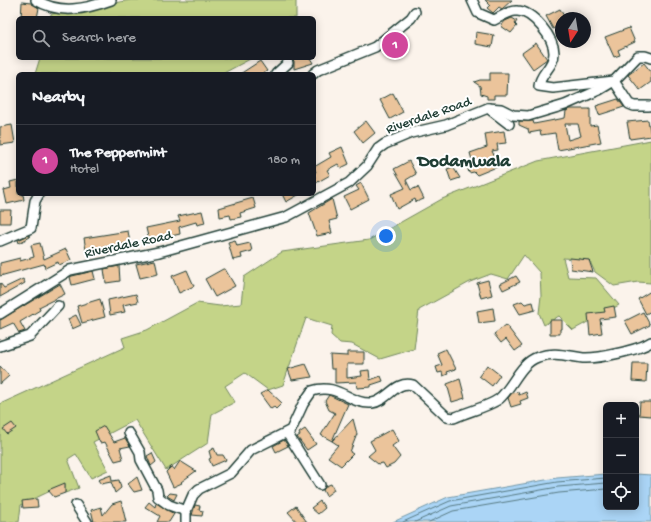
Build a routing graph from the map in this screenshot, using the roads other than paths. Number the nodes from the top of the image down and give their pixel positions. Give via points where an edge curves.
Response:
1 (36, 0) edge
2 (111, 0) edge
3 (472, 0) edge
4 (415, 12) dead end
5 (651, 58) edge
6 (288, 63) dead end
7 (278, 72) edge
8 (316, 72) edge
9 (614, 81) junction
10 (649, 106) dead end
11 (488, 108) junction
12 (509, 124) dead end
13 (38, 196) edge
14 (0, 242) edge
15 (58, 306) dead end
16 (0, 314) edge
17 (651, 342) edge
18 (0, 346) edge
19 (129, 432) dead end
20 (287, 433) junction
21 (320, 485) dead end
22 (76, 505) dead end
23 (186, 511) junction
24 (87, 522) edge
25 (186, 522) edge

1 - 2 street via 46,6 72,10
3 - 9 street via 478,13 494,20 515,10 522,11 542,26 554,52 552,63 540,80 540,86 553,88
4 - 8 street via 375,47
5 - 9 street, Riverdale Road via 638,56
6 - 7 street
9 - 10 street via 629,104
9 - 11 street, Riverdale Road via 565,105 528,116
11 - 12 street
11 - 16 street, Riverdale Road via 446,125 385,144 349,183 286,216 160,252 70,270
13 - 14 street via 31,228
15 - 18 street via 30,336
17 - 20 street via 635,349 588,358 556,353 537,357 528,362 517,379 497,400 454,418 447,417 413,385 402,384 372,403 328,388 320,388 312,391
19 - 23 street via 158,497 169,505
20 - 21 street
20 - 23 street via 252,450 231,473 199,488
22 - 24 street
23 - 25 street

